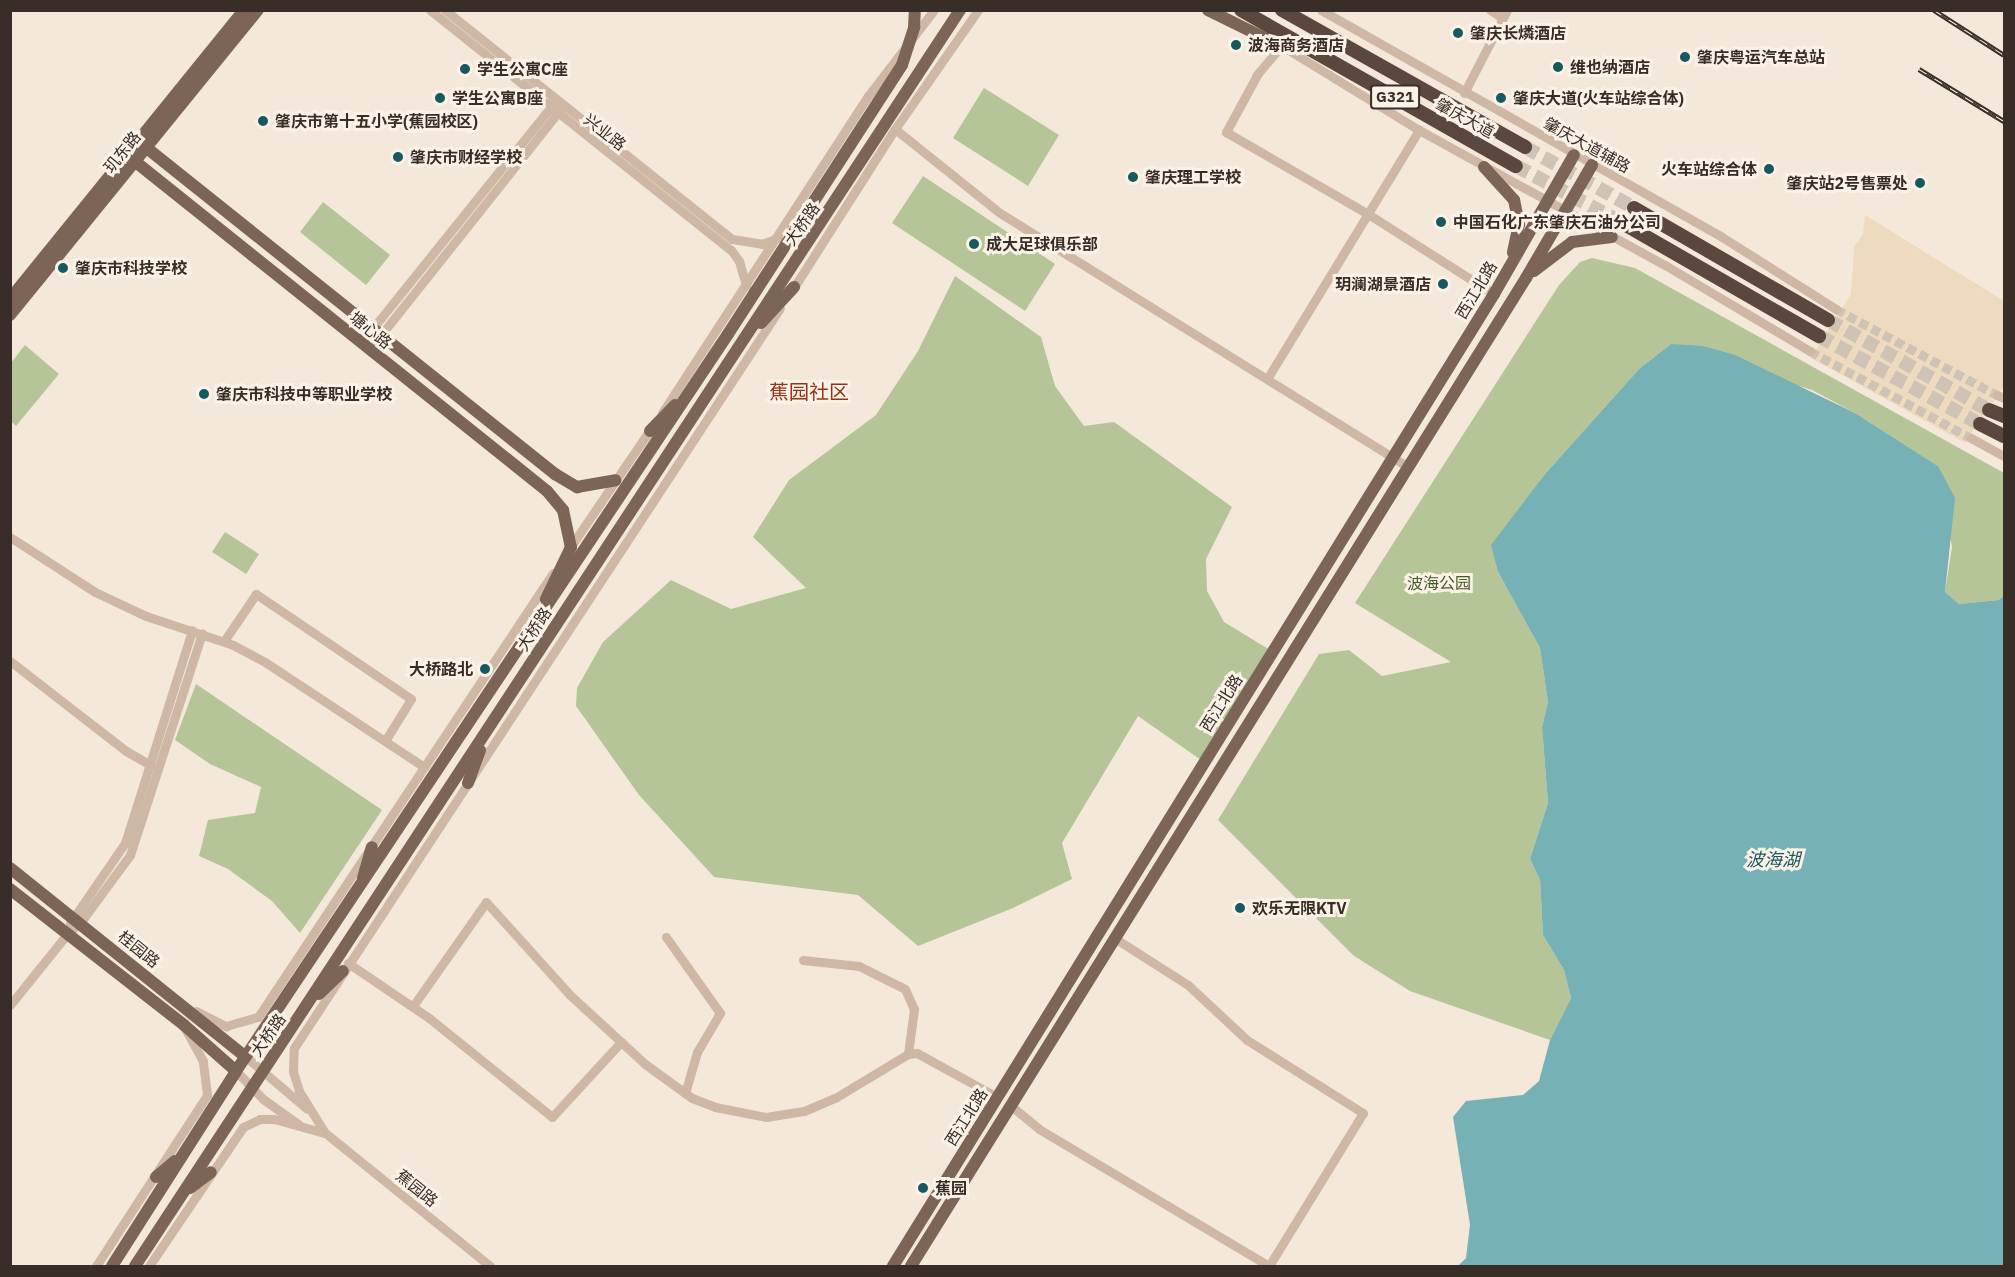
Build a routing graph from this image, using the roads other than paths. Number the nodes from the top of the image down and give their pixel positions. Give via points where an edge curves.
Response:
1 (244, 10) edge
2 (258, 10) edge
3 (430, 10) edge
4 (445, 10) edge
5 (915, 10) edge
6 (934, 10) edge
7 (960, 10) edge
8 (978, 10) edge
9 (1208, 10) edge
10 (1235, 10) edge
11 (1242, 10) edge
12 (1282, 10) edge
13 (1321, 10) edge
14 (1490, 10) edge
15 (1505, 14) edge
16 (1281, 46) junction
17 (1464, 93) junction
18 (557, 107) junction
19 (895, 129) junction
20 (1419, 130) junction
21 (143, 144) junction
22 (1525, 147) tunnel mouth
23 (1574, 155) junction
24 (131, 158) junction
25 (1592, 165) junction
26 (1516, 166) tunnel mouth
27 (1484, 167) junction
28 (1547, 202) junction
29 (1634, 208) tunnel mouth
30 (1565, 211) junction
31 (1368, 214) junction
32 (1624, 224) tunnel mouth
33 (1612, 237) junction
34 (778, 238) junction
35 (1509, 268) junction
36 (1526, 278) junction
37 (746, 286) junction
38 (794, 287) junction
39 (1494, 294) junction
40 (10, 299) edge
41 (10, 315) edge
42 (1832, 315) joint
43 (375, 333) junction
44 (1819, 336) tunnel mouth
45 (365, 346) junction
46 (1810, 351) tunnel mouth
47 (725, 369) junction
48 (1267, 379) junction
49 (696, 382) junction
50 (1989, 410) tunnel mouth
51 (2004, 416) edge
52 (1980, 424) tunnel mouth
53 (650, 431) junction
54 (2004, 436) edge
55 (1971, 438) tunnel mouth
56 (2003, 455) edge
57 (1392, 457) junction
58 (1408, 467) junction
59 (615, 480) junction
60 (10, 537) edge
61 (571, 547) junction
62 (192, 630) junction
63 (202, 633) junction
64 (529, 637) junction
65 (224, 641) junction
66 (10, 661) edge
67 (486, 732) junction
68 (385, 741) junction
69 (150, 765) junction
70 (424, 767) junction
71 (468, 783) junction
72 (372, 847) junction
73 (10, 868) edge
74 (1140, 868) junction
75 (1154, 877) junction
76 (361, 887) junction
77 (10, 889) edge
78 (76, 920) junction
79 (67, 934) junction
80 (666, 937) dead end
81 (1116, 939) junction
82 (803, 960) dead end
83 (346, 967) junction
84 (176, 1000) junction
85 (311, 1001) junction
86 (10, 1005) edge
87 (413, 1006) junction
88 (184, 1025) junction
89 (621, 1042) junction
90 (908, 1054) junction
91 (246, 1057) junction
92 (236, 1071) junction
93 (262, 1072) junction
94 (252, 1088) junction
95 (685, 1093) junction
96 (997, 1096) junction
97 (1011, 1106) junction
98 (308, 1110) junction
99 (305, 1128) junction
100 (325, 1133) junction
101 (181, 1156) junction
102 (211, 1172) junction
103 (156, 1177) junction
104 (182, 1195) junction
105 (96, 1266) edge
106 (112, 1266) edge
107 (135, 1266) edge
108 (149, 1266) edge
109 (490, 1266) edge
110 (893, 1266) edge
111 (912, 1266) edge
112 (1269, 1266) edge

1 - 21 main road, 玑东路
2 - 21 main road, 玑东路
3 - 18 street, 兴业路
4 - 18 street, 兴业路
5 - 49 main road, 大桥路, bridge via 902,65
6 - 34 street via 868,96
7 - 47 main road, 大桥路
8 - 19 street
9 - 16 main road
10 - 16 street
11 - 26 highway, 肇庆大道 / G321
12 - 22 highway, 肇庆大道 / G321
13 - 17 street, 肇庆大道辅路
14 - 15 street
15 - 17 street
16 - 20 street
16 - 31 street via 1257,75 1226,132
17 - 23 street, 肇庆大道辅路
18 - 34 street, 兴业路 via 732,239 762,244
18 - 37 street, 兴业路 via 731,250 739,261
18 - 43 street
19 - 38 street
19 - 48 street via 1000,213
20 - 27 street
20 - 31 street
21 - 24 main road, 玑东路
21 - 43 main road, 塘心路
23 - 25 street, 肇庆大道辅路
23 - 28 main road, 西江北路
24 - 40 main road, 玑东路
24 - 41 main road, 玑东路
24 - 45 main road, 塘心路
25 - 30 main road, 西江北路
25 - 42 street, 肇庆大道辅路 via 1722,237
27 - 28 street
27 - 35 main road via 1514,200 1518,211 1518,231
28 - 30 street
28 - 35 main road, 西江北路
29 - 42 highway
30 - 33 street
30 - 36 main road, 西江北路
31 - 39 street
31 - 48 street
32 - 44 highway
33 - 36 main road via 1572,242
33 - 46 street
34 - 37 street
35 - 36 main road
35 - 39 main road, 西江北路
36 - 58 main road, 西江北路
37 - 53 street
38 - 47 main road
38 - 71 street
39 - 57 main road, 西江北路
43 - 45 street
43 - 59 main road, 塘心路 via 568,483 578,488
45 - 61 main road, 塘心路 via 547,491 563,510
47 - 67 main road, 大桥路
48 - 57 street
49 - 53 main road
49 - 64 main road, 大桥路
50 - 51 highway
52 - 54 highway
53 - 59 street
55 - 56 street
57 - 58 street
57 - 74 main road, 西江北路
58 - 75 main road, 西江北路
59 - 61 street
60 - 62 street via 95,592 146,616
61 - 64 main road
61 - 70 street
62 - 63 street
62 - 69 street
63 - 65 street
63 - 78 street via 135,845
64 - 76 main road, 大桥路
65 - 68 street via 265,662
65 - 68 street via 256,594 411,699
66 - 69 street via 126,751
67 - 71 main road
67 - 85 main road, 大桥路 via 328,969
68 - 70 street
69 - 78 street via 121,852
70 - 72 street
71 - 83 street
72 - 76 main road
72 - 84 street via 258,1017 226,1026
73 - 78 main road, 桂园路
74 - 75 main road
74 - 96 main road, 西江北路
75 - 81 main road, 西江北路
76 - 91 main road, 大桥路
77 - 79 main road, 桂园路
78 - 79 street
78 - 84 main road, 桂园路
79 - 86 street
79 - 88 main road, 桂园路
80 - 95 street via 720,1012 697,1052
81 - 97 main road, 西江北路
81 - 112 street via 1188,985 1247,1040 1363,1113
82 - 90 street via 859,966 905,989 914,1009
83 - 85 main road
83 - 87 street
83 - 98 street via 294,1048 293,1071
84 - 91 main road, 桂园路
85 - 93 main road, 大桥路
87 - 89 street via 552,1117
87 - 89 street via 486,902 570,995
88 - 92 main road, 桂园路
88 - 103 street via 203,1061 207,1095
89 - 95 street
90 - 95 street via 836,1098 804,1111 766,1117 734,1113
90 - 96 street via 917,1053
91 - 92 main road, 大桥路
91 - 93 street
92 - 94 street
92 - 101 main road, 大桥路
93 - 94 main road, 大桥路
93 - 98 street
94 - 99 street
94 - 104 main road, 大桥路
96 - 110 main road, 西江北路
97 - 111 main road, 西江北路
97 - 112 street via 1039,1129
98 - 100 street
99 - 100 street
99 - 102 street via 260,1119 243,1127
100 - 109 street, 蕉园路
101 - 103 main road
101 - 106 main road, 大桥路
102 - 104 main road
102 - 108 street
103 - 105 street
104 - 107 main road, 大桥路

